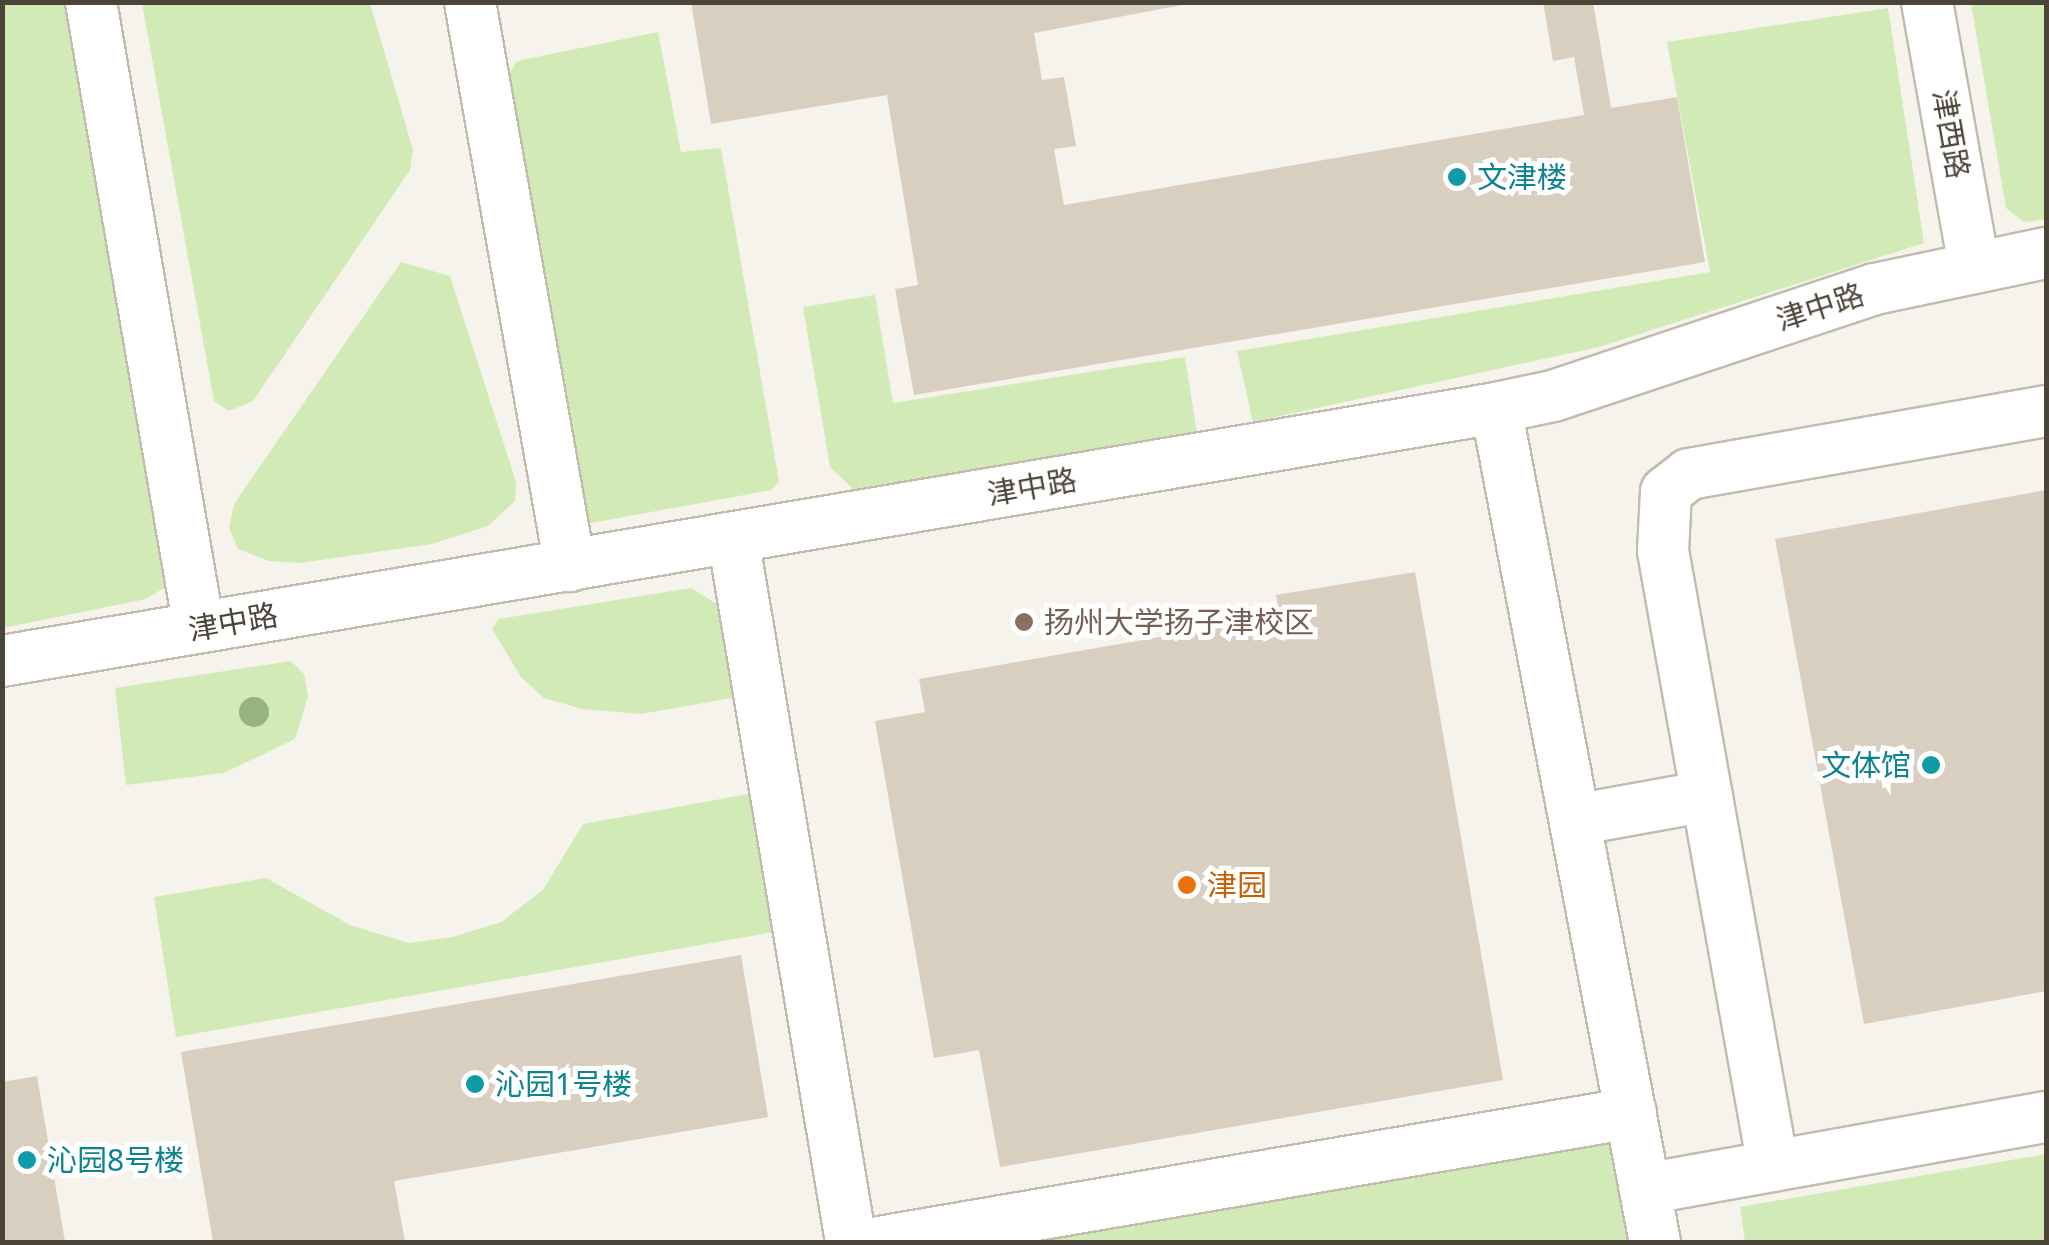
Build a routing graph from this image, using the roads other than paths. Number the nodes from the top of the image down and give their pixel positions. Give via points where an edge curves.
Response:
1 (91, 2) edge
2 (470, 2) edge
3 (1928, 2) edge
4 (2046, 253) edge
5 (1974, 266) junction
6 (1496, 408) junction
7 (2046, 411) edge
8 (734, 538) junction
9 (570, 566) junction
10 (199, 628) junction
11 (2, 660) edge
12 (1707, 796) junction
13 (1575, 820) junction
14 (1632, 1112) junction
15 (2046, 1117) edge
16 (1773, 1166) junction
17 (1646, 1189) junction
18 (851, 1242) edge
19 (878, 1242) edge
20 (1654, 1242) edge

1 - 10 lane
2 - 9 lane
3 - 5 lane, 津西路
4 - 5 lane, 津中路
5 - 6 lane, 津中路 via 1876,289 1567,392
6 - 8 lane, 津中路
6 - 13 lane
7 - 12 lane via 1689,474 1666,492 1663,552
8 - 9 lane, 津中路
8 - 18 lane
9 - 10 lane, 津中路
10 - 11 lane, 津中路
12 - 13 lane
12 - 16 lane
13 - 14 lane
14 - 17 lane
14 - 19 lane
15 - 16 lane
16 - 17 lane
17 - 20 lane

